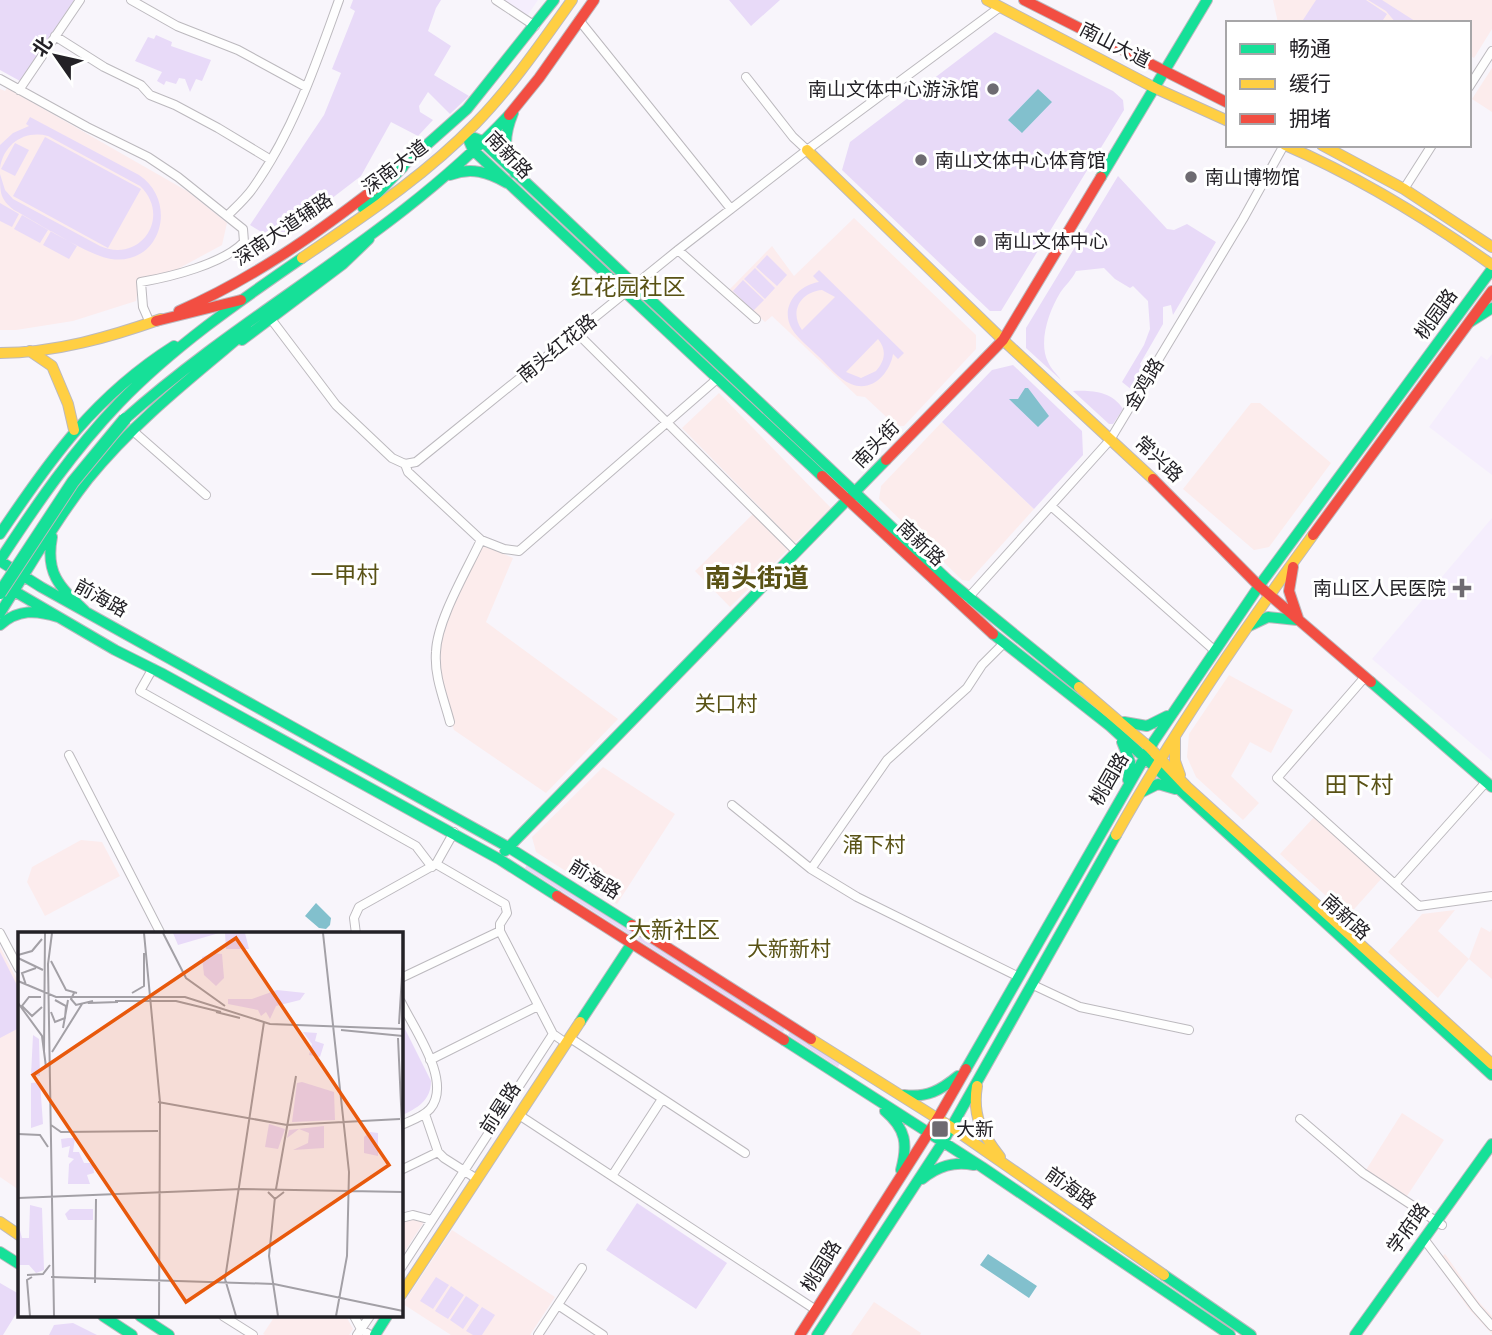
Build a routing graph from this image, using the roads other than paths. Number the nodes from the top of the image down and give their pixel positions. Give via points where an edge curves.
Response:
1 (80, 0) edge
2 (131, 0) edge
3 (339, 0) edge
4 (496, 0) edge
5 (554, 0) edge
6 (572, 0) edge
7 (594, 0) edge
8 (987, 0) edge
9 (1024, 0) edge
10 (1207, 0) edge
11 (1000, 7) junction
12 (579, 20) junction
13 (535, 26) junction
14 (55, 37) junction
15 (1492, 51) edge
16 (1164, 73) junction
17 (746, 77) dead end
18 (0, 79) edge
19 (1471, 84) edge
20 (306, 87) junction
21 (1156, 88) junction
22 (19, 90) junction
23 (1226, 102) edge
24 (518, 104) junction
25 (1226, 120) edge
26 (466, 134) junction
27 (477, 146) junction
28 (1284, 147) edge
29 (1289, 147) edge
30 (1326, 147) edge
31 (1431, 147) edge
32 (807, 150) junction
33 (271, 160) junction
34 (403, 167) junction
35 (511, 178) junction
36 (432, 187) junction
37 (1404, 189) junction
38 (731, 209) junction
39 (227, 216) junction
40 (375, 230) junction
41 (1492, 232) edge
42 (338, 233) junction
43 (1473, 233) junction
44 (1492, 247) edge
45 (678, 250) junction
46 (1492, 267) edge
47 (307, 280) junction
48 (630, 288) junction
49 (1492, 291) edge
50 (248, 298) junction
51 (1492, 308) edge
52 (271, 319) junction
53 (756, 319) dead end
54 (153, 322) junction
55 (1470, 322) junction
56 (205, 328) junction
57 (576, 331) junction
58 (1003, 340) junction
59 (30, 351) junction
60 (0, 353) edge
61 (195, 376) junction
62 (717, 379) junction
63 (669, 422) junction
64 (74, 430) junction
65 (132, 430) junction
66 (1110, 440) junction
67 (405, 464) junction
68 (206, 495) dead end
69 (852, 497) junction
70 (1051, 506) junction
71 (65, 511) junction
72 (5, 522) edge
73 (0, 534) edge
74 (481, 540) junction
75 (797, 552) junction
76 (0, 561) edge
77 (1294, 561) junction
78 (24, 576) junction
79 (0, 582) edge
80 (1264, 590) junction
81 (14, 591) junction
82 (0, 593) edge
83 (968, 598) junction
84 (85, 611) junction
85 (0, 613) edge
86 (58, 617) junction
87 (1300, 621) junction
88 (0, 625) edge
89 (1245, 629) junction
90 (1004, 643) junction
91 (1214, 650) junction
92 (153, 668) junction
93 (1365, 677) junction
94 (1175, 709) junction
95 (450, 722) dead end
96 (1113, 722) junction
97 (1180, 725) junction
98 (69, 755) dead end
99 (1152, 757) junction
100 (1489, 784) edge
101 (1127, 786) junction
102 (1184, 790) junction
103 (1135, 800) junction
104 (732, 805) dead end
105 (454, 832) junction
106 (508, 847) junction
107 (499, 859) junction
108 (434, 866) junction
109 (811, 869) junction
110 (1395, 884) junction
111 (1492, 896) edge
112 (500, 930) junction
113 (160, 932) edge
114 (356, 932) edge
115 (0, 933) edge
116 (632, 943) junction
117 (18, 967) edge
118 (402, 978) edge
119 (1025, 980) junction
120 (402, 1004) edge
121 (538, 1006) junction
122 (1189, 1030) dead end
123 (554, 1034) junction
124 (568, 1040) junction
125 (430, 1060) junction
126 (1492, 1064) edge
127 (967, 1068) junction
128 (980, 1072) junction
129 (1492, 1075) edge
130 (848, 1080) junction
131 (898, 1094) junction
132 (662, 1099) junction
133 (425, 1114) junction
134 (519, 1115) junction
135 (938, 1118) junction
136 (1300, 1119) dead end
137 (402, 1125) edge
138 (951, 1127) junction
139 (929, 1133) junction
140 (943, 1142) junction
141 (1492, 1144) edge
142 (438, 1152) junction
143 (745, 1153) dead end
144 (1492, 1156) edge
145 (1005, 1165) junction
146 (982, 1167) junction
147 (402, 1170) edge
148 (464, 1171) junction
149 (612, 1176) junction
150 (477, 1179) junction
151 (894, 1187) junction
152 (908, 1194) junction
153 (402, 1218) edge
154 (0, 1220) edge
155 (432, 1220) junction
156 (1439, 1223) junction
157 (17, 1233) edge
158 (1427, 1241) junction
159 (2, 1253) edge
160 (18, 1263) edge
161 (402, 1266) edge
162 (582, 1268) dead end
163 (402, 1293) edge
164 (558, 1305) junction
165 (816, 1310) junction
166 (106, 1318) edge
167 (143, 1318) edge
168 (226, 1318) edge
169 (385, 1318) edge
170 (1492, 1326) edge
171 (359, 1332) edge
172 (132, 1335) edge
173 (169, 1335) edge
174 (253, 1335) edge
175 (372, 1335) edge
176 (538, 1335) edge
177 (603, 1335) edge
178 (800, 1335) edge
179 (817, 1335) edge
180 (1230, 1335) edge
181 (1251, 1335) edge
182 (1355, 1335) edge
183 (1363, 1335) edge

1 - 14 street
2 - 20 street
3 - 20 street
4 - 13 street
5 - 13 main road, 深南大道辅路
6 - 26 main road, 深南大道 via 505,94
7 - 12 main road, 深南大道
8 - 11 main road, 南山大道
9 - 16 main road, 南山大道
10 - 16 main road, 南头街
11 - 21 main road, 南山大道
11 - 32 street, 南头红花路
12 - 24 main road, 深南大道
12 - 38 street
13 - 34 main road, 深南大道辅路 via 467,110
14 - 22 street
14 - 33 street
15 - 19 street
16 - 21 main road, 南头街
16 - 23 main road, 南山大道
17 - 32 street
18 - 22 street
20 - 33 street
21 - 25 main road, 南山大道
21 - 58 main road, 南头街
22 - 39 street via 148,157
24 - 27 main road, 深南大道
24 - 35 main road via 505,131
26 - 27 main road, 南新路
26 - 42 main road, 深南大道
27 - 35 main road, 南新路
27 - 36 main road, 深南大道
28 - 66 street, 金鸡路
29 - 46 main road via 1393,199
30 - 37 main road
31 - 37 street
32 - 38 street, 南头红花路
32 - 58 main road, 常兴路
33 - 39 street
34 - 42 main road
34 - 54 main road, 深南大道辅路 via 266,267
35 - 36 main road via 466,169
35 - 48 main road, 南新路
36 - 40 main road, 深南大道
37 - 43 main road
38 - 45 street, 南头红花路
39 - 54 street via 243,229 241,245 187,270 141,282 143,307
40 - 47 main road, 深南大道
40 - 52 main road via 355,255
41 - 43 main road
42 - 50 main road, 深南大道
43 - 44 main road
45 - 48 street, 南头红花路
45 - 53 street
46 - 80 main road, 桃园路
47 - 61 main road, 深南大道
47 - 82 main road, 深南大道, bridge via 167,380 125,419 72,482
48 - 57 street, 南头红花路
48 - 62 main road, 南新路
48 - 69 main road, 南新路
49 - 55 main road, 桃园路
50 - 54 main road
50 - 56 main road, 深南大道
51 - 55 main road
52 - 61 main road
52 - 67 street via 327,396 392,458
54 - 59 main road, 深南大道辅路
55 - 77 main road, 桃园路
56 - 64 main road, 深南大道 via 122,380
56 - 76 main road, 深南大道 via 111,411 65,464
57 - 63 street
57 - 67 street, 南头红花路 via 416,462
58 - 66 main road, 常兴路
58 - 69 main road, 南头街
59 - 60 main road, 深南大道辅路
59 - 64 main road via 52,366
61 - 65 main road, 深南大道
62 - 63 street
62 - 69 main road, 南新路
63 - 74 street via 519,551
63 - 75 street
64 - 72 main road, 深南大道
65 - 68 street
65 - 71 main road, 深南大道
66 - 70 street, 金鸡路
66 - 80 main road, 常兴路
67 - 74 street via 408,472
69 - 75 main road, 南头街
69 - 83 main road, 南新路
69 - 90 main road, 南新路 via 938,586
70 - 83 street, 金鸡路
70 - 91 street
71 - 78 main road, 深南大道
71 - 84 main road via 49,549 49,565 57,582
72 - 73 main road, 深南大道
74 - 95 street via 439,631 435,652
75 - 106 main road, 南头街
76 - 78 main road, 前海路
77 - 80 main road, 桃园路
77 - 87 main road via 1289,591
78 - 81 main road, 深南大道
78 - 84 main road, 前海路
79 - 81 main road, 前海路
80 - 87 main road, 常兴路
80 - 89 main road, 桃园路
80 - 91 main road, 桃园路
81 - 85 main road, 深南大道
81 - 86 main road, 前海路
83 - 96 main road, 南新路
84 - 106 main road, 前海路
86 - 88 main road via 30,610 12,615
86 - 92 main road, 前海路
87 - 89 main road via 1268,617
87 - 93 main road, 常兴路
89 - 97 main road, 桃园路
90 - 96 main road, 南新路
90 - 109 street via 967,688 887,761
91 - 94 main road, 桃园路
92 - 105 main road, 前海路
92 - 108 street via 140,691 416,846
93 - 100 main road, 常兴路
93 - 110 street via 1277,778
94 - 96 main road via 1149,727
94 - 99 main road, 桃园路
96 - 99 main road, 南新路
96 - 101 main road via 1129,755
97 - 99 main road, 桃园路
97 - 102 main road via 1174,752
98 - 113 street
99 - 101 main road, 桃园路
99 - 102 main road, 南新路
99 - 103 main road, 桃园路
100 - 110 street
101 - 119 main road, 桃园路
102 - 103 main road via 1158,784
102 - 126 main road, 南新路
102 - 129 main road, 南新路
103 - 119 main road, 桃园路
104 - 109 street
105 - 107 main road, 前海路
105 - 108 street
106 - 107 main road, 南头街
106 - 131 main road, 前海路
107 - 116 main road, 前海路
108 - 112 street via 503,901 507,913
108 - 114 street via 363,903 354,914
109 - 119 street via 857,897
110 - 111 street via 1419,906
112 - 118 street
112 - 121 street
115 - 117 street
116 - 124 main road, 前星路
116 - 130 main road, 前海路
119 - 122 street via 1080,1007
119 - 127 main road, 桃园路
119 - 128 main road, 桃园路
120 - 125 street
121 - 123 street
121 - 125 street
123 - 124 street
123 - 148 street
124 - 132 street
124 - 134 main road, 前星路
125 - 133 street via 438,1091
127 - 131 main road via 932,1095
127 - 135 main road, 桃园路
128 - 138 main road, 桃园路
128 - 145 main road via 976,1121
130 - 139 main road, 前海路
130 - 151 main road via 904,1129 904,1158
131 - 135 main road, 前海路
132 - 143 street
132 - 149 street
133 - 137 street
133 - 142 street
134 - 149 street
134 - 150 main road, 前星路
135 - 138 main road, 前海路
135 - 139 main road, 桃园路
136 - 156 street via 1363,1173
138 - 140 main road, 桃园路
138 - 145 main road, 前海路
139 - 140 main road, 前海路
139 - 151 main road, 桃园路
140 - 146 main road, 前海路
140 - 152 main road, 桃园路
141 - 156 main road, 学府路
142 - 147 street
142 - 148 street
144 - 156 main road, 学府路
145 - 181 main road, 前海路
146 - 152 main road via 944,1165
146 - 180 main road, 前海路
148 - 150 street
148 - 155 street
149 - 165 street
150 - 163 main road, 前星路
151 - 165 main road, 桃园路
152 - 179 main road, 桃园路
153 - 155 street via 413,1215
154 - 157 main road
155 - 161 street
156 - 158 main road, 学府路
158 - 170 street
158 - 182 main road, 学府路
158 - 183 main road, 学府路
159 - 160 main road
162 - 164 street
164 - 176 street
164 - 177 street
165 - 178 main road, 桃园路
166 - 172 main road
167 - 173 main road
168 - 174 street
169 - 175 main road
171 - 175 street

